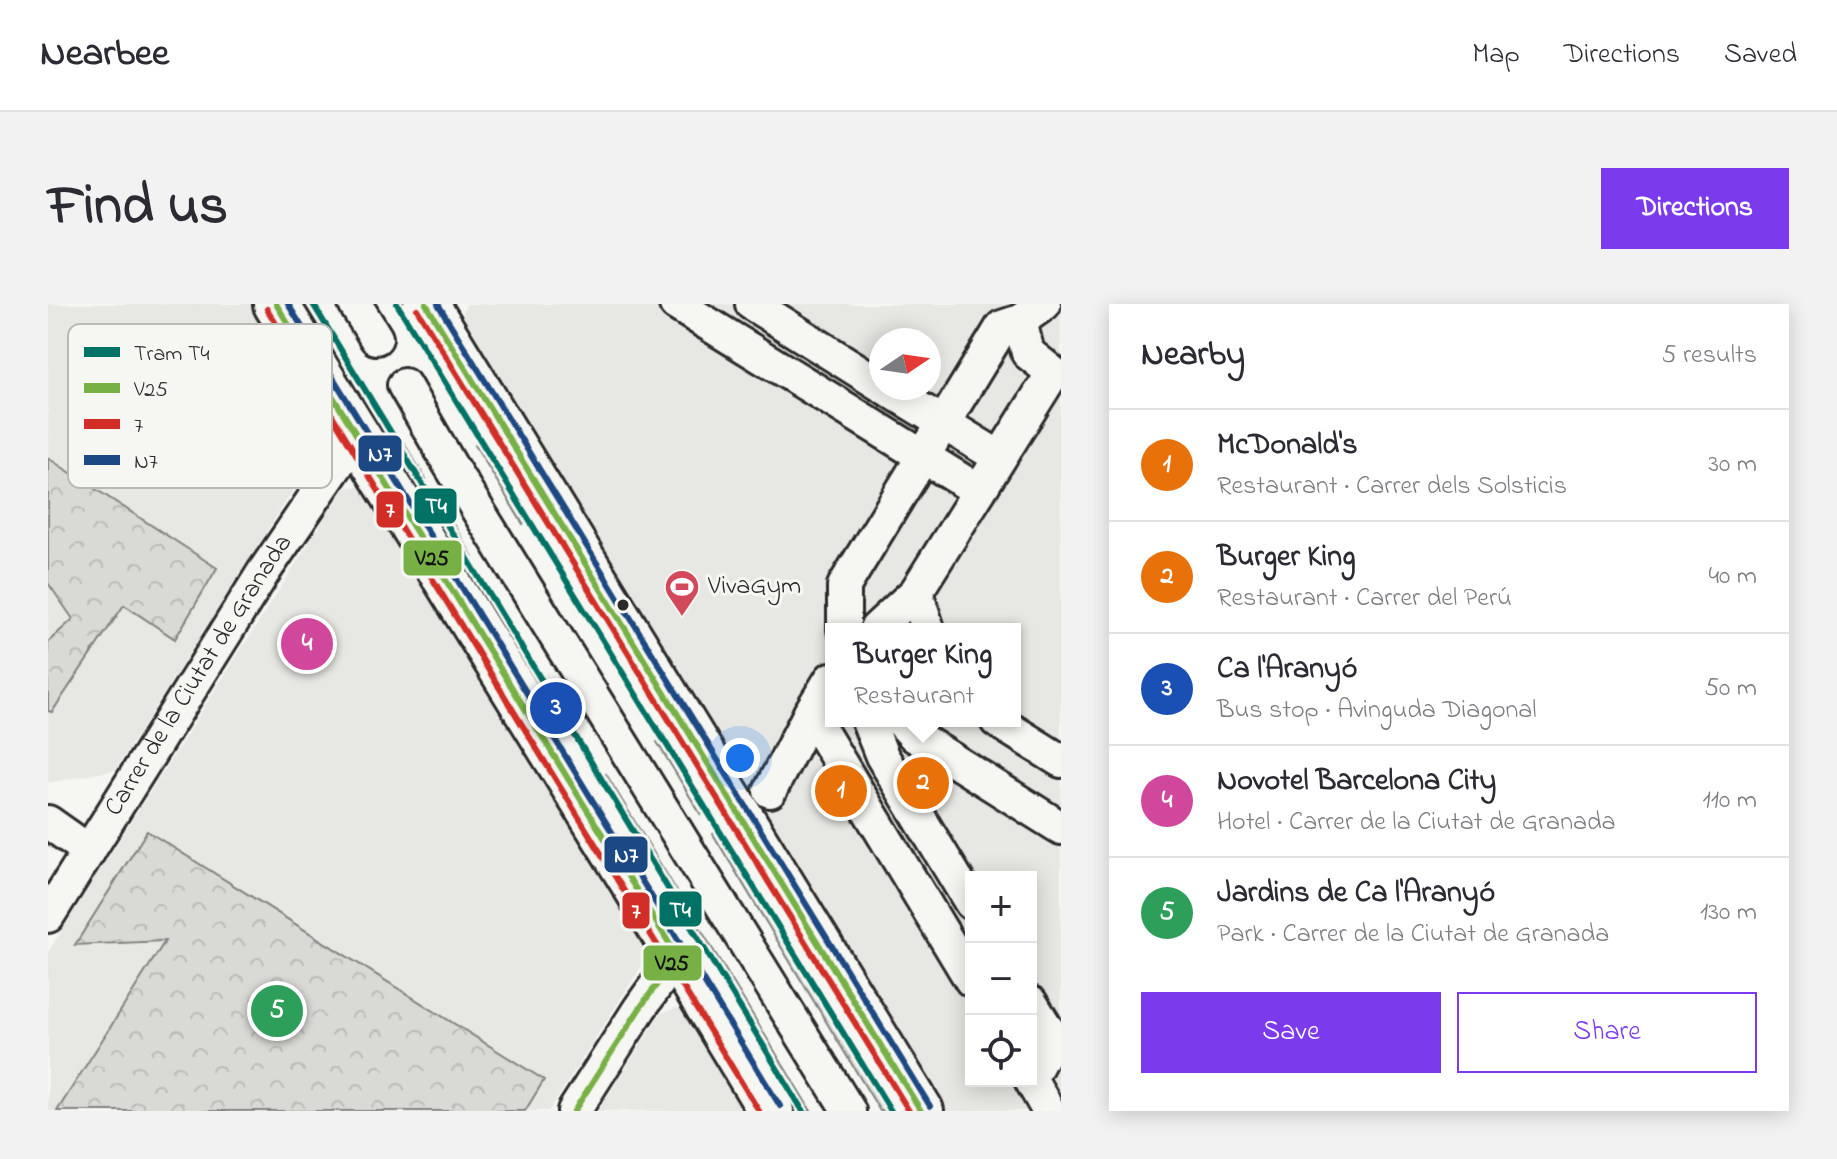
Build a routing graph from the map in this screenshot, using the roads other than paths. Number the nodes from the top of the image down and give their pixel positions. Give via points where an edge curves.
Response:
1 (276, 304) edge
2 (355, 304) edge
3 (426, 304) edge
4 (676, 304) edge
5 (752, 304) edge
6 (1032, 312) edge
7 (288, 324) edge
8 (376, 338) dead end
9 (1057, 365) edge
10 (869, 377) edge
11 (404, 385) dead end
12 (332, 397) edge
13 (906, 400) edge
14 (943, 423) junction
15 (356, 437) junction
16 (923, 456) junction
17 (999, 457) junction
18 (332, 472) edge
19 (321, 488) edge
20 (979, 491) junction
21 (916, 592) junction
22 (844, 623) edge
23 (882, 623) edge
24 (926, 623) edge
25 (825, 689) edge
26 (810, 713) junction
27 (870, 727) edge
28 (1007, 727) edge
29 (908, 728) edge
30 (882, 756) junction
31 (1061, 761) edge
32 (848, 776) junction
33 (770, 791) dead end
34 (48, 822) edge
35 (1061, 828) edge
36 (89, 851) junction
37 (965, 893) edge
38 (48, 916) edge
39 (677, 956) junction
40 (965, 970) edge
41 (1037, 1013) edge
42 (1037, 1067) edge
43 (1035, 1087) edge
44 (1048, 1110) edge
45 (574, 1111) edge
46 (771, 1111) edge
47 (849, 1111) edge
48 (921, 1111) edge

1 - 7 street
2 - 8 street
3 - 48 street
4 - 16 street
5 - 10 street
6 - 9 street via 1028,353
6 - 14 street via 1002,327
9 - 17 street
11 - 47 street
12 - 15 street
13 - 14 street
14 - 16 street
14 - 17 street
15 - 18 street, Carrer de la Ciutat de Granada
15 - 39 street
16 - 20 street
16 - 22 street via 844,586
17 - 20 street
19 - 36 street, Carrer de la Ciutat de Granada
20 - 21 street
21 - 23 street
21 - 24 street
25 - 26 street
26 - 32 street
26 - 33 street
27 - 30 street
28 - 31 street
29 - 30 street
29 - 35 street
30 - 32 street
30 - 37 street
32 - 40 street
34 - 36 street
36 - 38 street, Carrer de la Ciutat de Granada
39 - 45 street
39 - 46 street
41 - 42 street via 1052,1037
43 - 44 street

